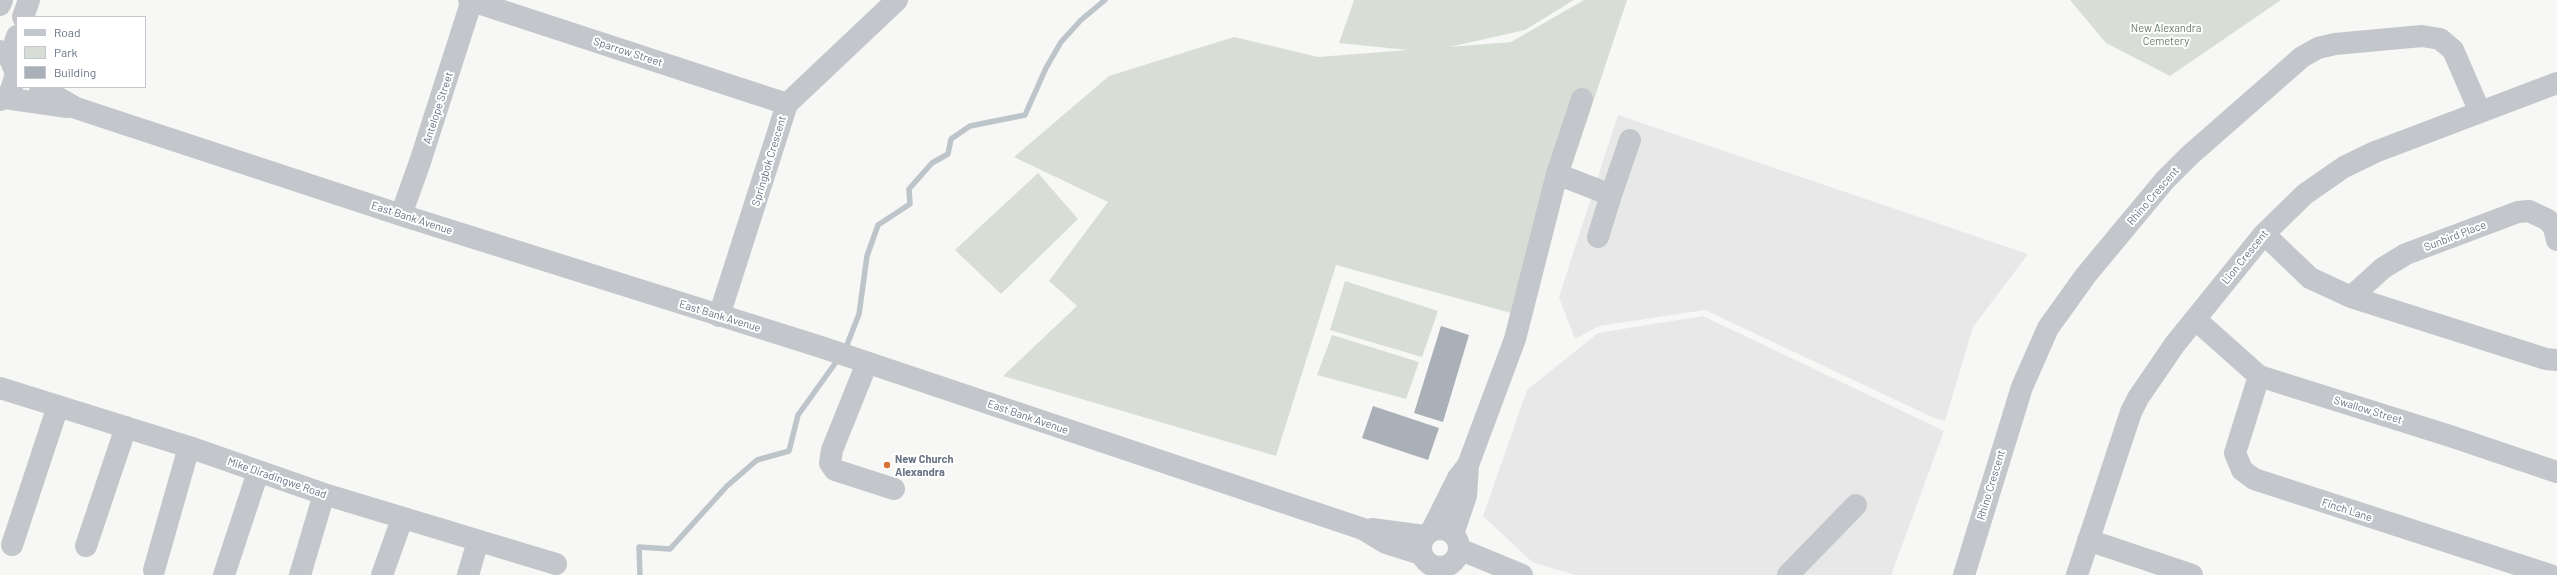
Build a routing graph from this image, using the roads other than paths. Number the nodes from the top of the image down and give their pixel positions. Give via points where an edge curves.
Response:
1 (2, 0) edge
2 (29, 0) edge
3 (471, 0) edge
4 (897, 0) edge
5 (0, 5) edge
6 (23, 16) edge
7 (16, 41) edge
8 (11, 64) edge
9 (2557, 83) edge
10 (42, 88) edge
11 (3, 99) edge
12 (1582, 100) dead end
13 (787, 104) junction
14 (76, 108) junction
15 (2480, 112) junction
16 (1630, 140) dead end
17 (1557, 174) junction
18 (1611, 195) junction
19 (401, 215) junction
20 (2264, 234) junction
21 (1598, 237) dead end
22 (2557, 240) edge
23 (2351, 297) junction
24 (719, 316) junction
25 (2195, 319) junction
26 (2557, 360) edge
27 (861, 361) junction
28 (2259, 376) junction
29 (0, 388) edge
30 (58, 406) junction
31 (126, 428) junction
32 (189, 448) junction
33 (258, 472) junction
34 (2557, 472) edge
35 (894, 489) dead end
36 (324, 494) junction
37 (1856, 505) dead end
38 (402, 519) junction
39 (2088, 540) junction
40 (478, 541) junction
41 (12, 545) dead end
42 (86, 546) dead end
43 (1436, 554) edge
44 (556, 564) dead end
45 (154, 570) dead end
46 (224, 575) edge
47 (300, 575) edge
48 (382, 575) edge
49 (468, 575) edge
50 (1489, 575) edge
51 (1522, 575) edge
52 (1788, 575) edge
53 (1964, 575) edge
54 (2077, 575) edge
55 (2190, 575) edge
56 (2550, 575) edge

1 - 5 street
2 - 6 street
3 - 13 street, Sparrow Street
3 - 19 street, Antelope Street
4 - 13 street, Springbok Crescent
7 - 8 street
8 - 11 street via 14,87
9 - 15 street, Lion Crescent
10 - 14 street, East Bank Avenue
11 - 14 street, East Bank Avenue
12 - 17 street
13 - 24 street, Springbok Crescent
14 - 19 street, East Bank Avenue
15 - 20 street, Lion Crescent via 2375,152 2344,167 2305,194
15 - 53 street, Rhino Crescent via 2453,50 2440,39 2422,36 2335,44 2318,48 2302,57 2190,155 2165,180 2086,275 2048,328 2022,387
16 - 18 street
17 - 18 street
17 - 43 street via 1515,339 1468,465 1458,478
18 - 21 street
19 - 24 street, East Bank Avenue
20 - 23 street via 2310,278
20 - 25 street, Lion Crescent
22 - 23 street, Sunbird Place via 2554,228 2548,220 2529,212 2518,212 2406,254 2383,268
23 - 26 street via 2546,360
24 - 27 street, East Bank Avenue
25 - 28 street, Swallow Street
25 - 39 street, Lion Crescent via 2138,398
27 - 35 street via 830,463 835,470
27 - 43 street, East Bank Avenue via 1363,529 1386,543
28 - 34 street, Swallow Street
28 - 56 street, Finch Lane via 2235,453 2242,470 2254,479
29 - 30 street, Mike Diradingwe Road
30 - 31 street, Mike Diradingwe Road
30 - 41 street
31 - 32 street, Mike Diradingwe Road
31 - 42 street
32 - 33 street, Mike Diradingwe Road
32 - 45 street
33 - 36 street, Mike Diradingwe Road
33 - 46 street
36 - 38 street, Mike Diradingwe Road
36 - 47 street
37 - 52 street
38 - 40 street, Mike Diradingwe Road
38 - 48 street
39 - 54 street, Lion Crescent
39 - 55 street
40 - 44 street, Mike Diradingwe Road
40 - 49 street
43 - 50 street, East Bank Avenue
43 - 51 street, East Bank Avenue

